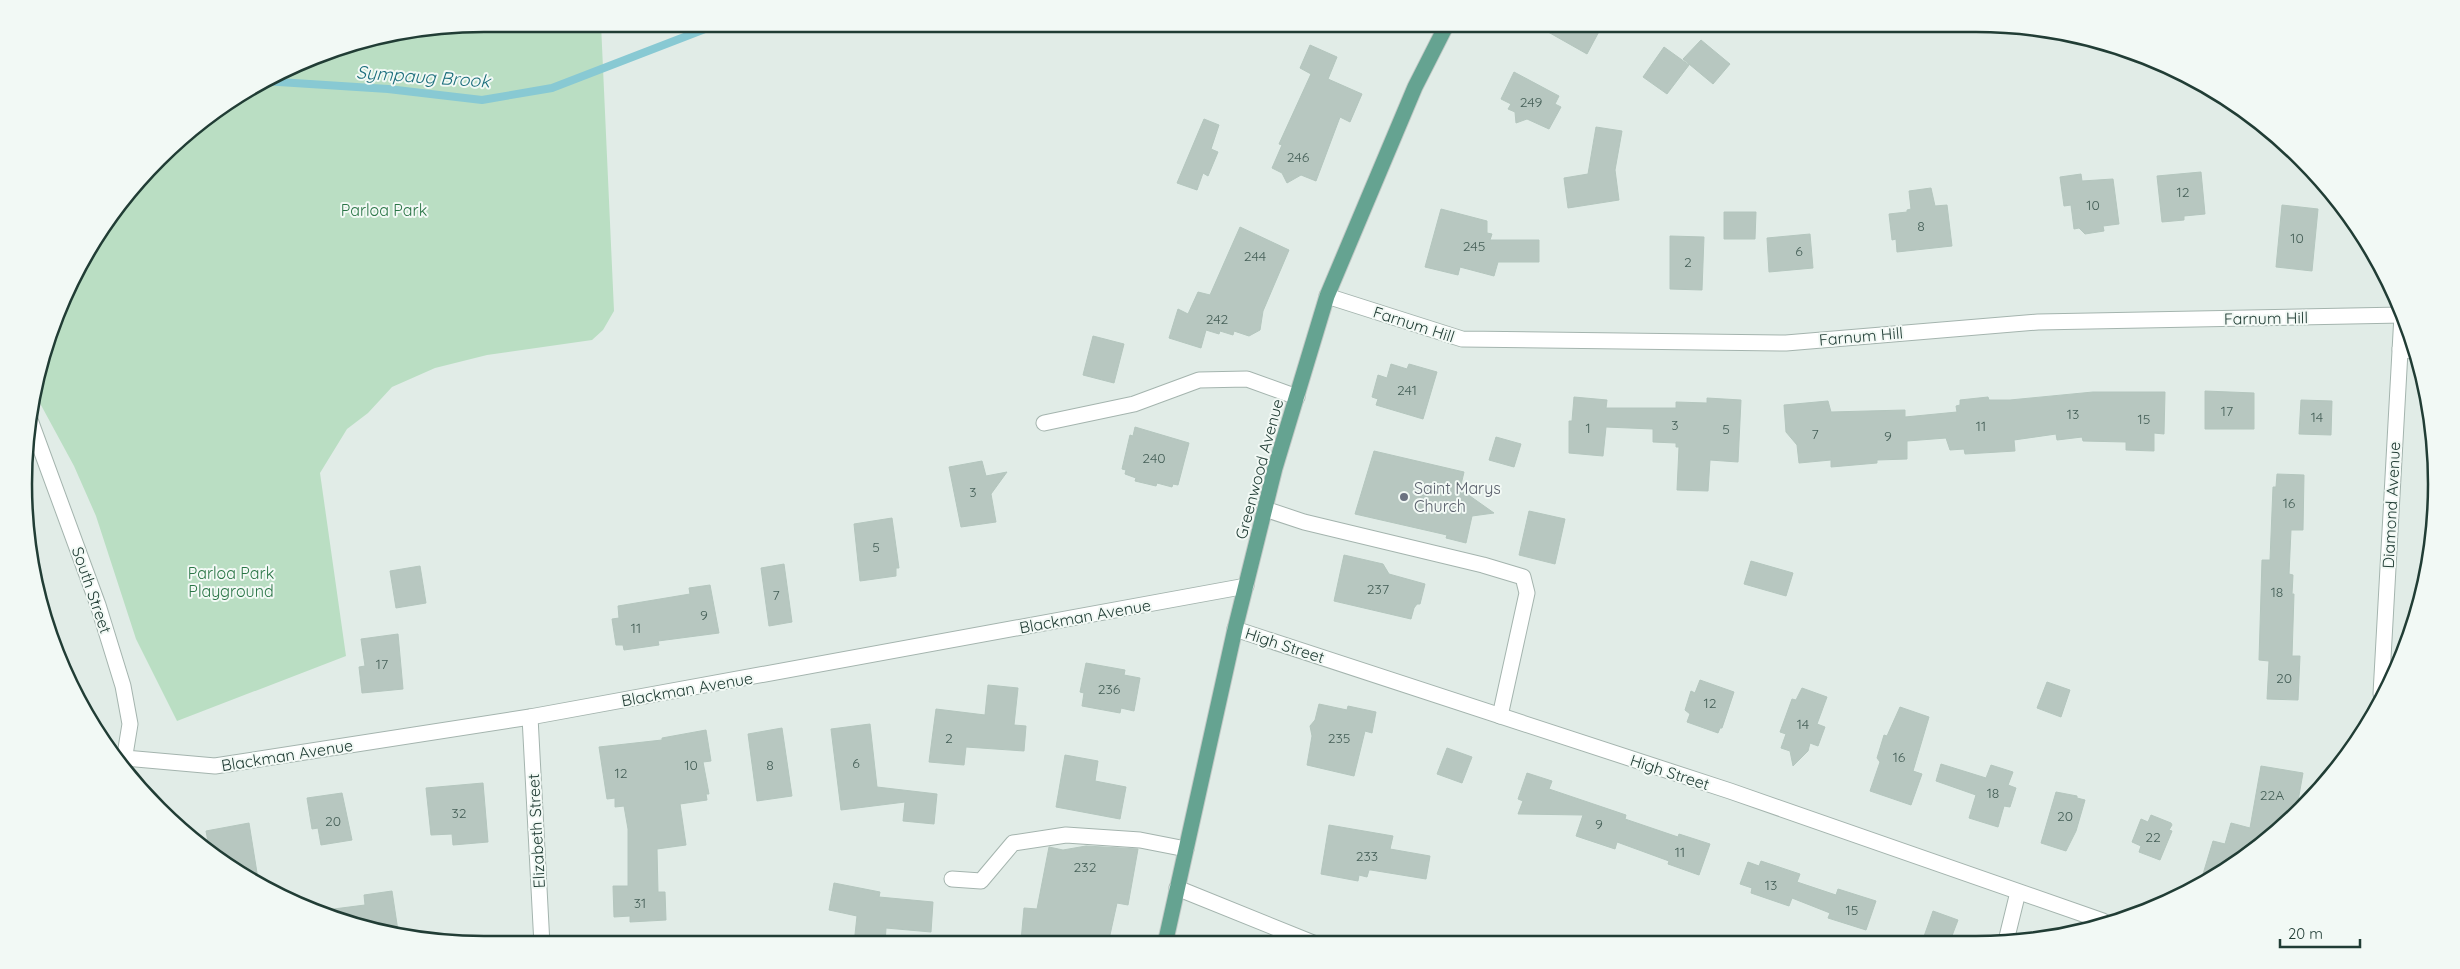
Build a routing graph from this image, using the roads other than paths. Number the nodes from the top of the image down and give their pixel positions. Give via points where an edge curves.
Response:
1 (1444, 32) edge
2 (1327, 296) junction
3 (2394, 315) edge
4 (2401, 332) edge
5 (2400, 349) junction
6 (2407, 350) edge
7 (1297, 397) junction
8 (1044, 423) dead end
9 (35, 434) edge
10 (1265, 509) junction
11 (1246, 586) junction
12 (1235, 629) junction
13 (2382, 683) edge
14 (1500, 716) junction
15 (530, 717) junction
16 (125, 758) edge
17 (128, 762) edge
18 (1186, 849) junction
19 (952, 879) dead end
20 (1177, 888) junction
21 (2018, 892) junction
22 (2098, 919) edge
23 (542, 936) edge
24 (1167, 936) edge
25 (1296, 936) edge
26 (2007, 936) edge

1 - 2 main road, Greenwood Avenue via 1415,87
2 - 3 street, Farnum Hill via 1462,339 1786,342 2038,322
2 - 7 main road, Greenwood Avenue
4 - 5 street, Diamond Avenue
5 - 6 street
5 - 13 street, Diamond Avenue
7 - 8 street via 1247,379 1199,380 1134,404
7 - 10 main road, Greenwood Avenue
9 - 16 street, South Street via 98,604 123,686 130,724
10 - 11 main road, Greenwood Avenue
10 - 14 street via 1304,522 1523,577 1527,593
11 - 12 main road, Greenwood Avenue
11 - 15 street, Blackman Avenue
12 - 14 street, High Street
12 - 18 main road, Greenwood Avenue
14 - 21 street, High Street via 1730,791
15 - 17 street, Blackman Avenue via 215,766
15 - 23 street, Elizabeth Street
18 - 19 street via 1140,840 1066,835 1014,843 981,881
18 - 20 main road, Greenwood Avenue
20 - 24 main road, Greenwood Avenue
20 - 25 street
21 - 22 street, High Street
21 - 26 street

